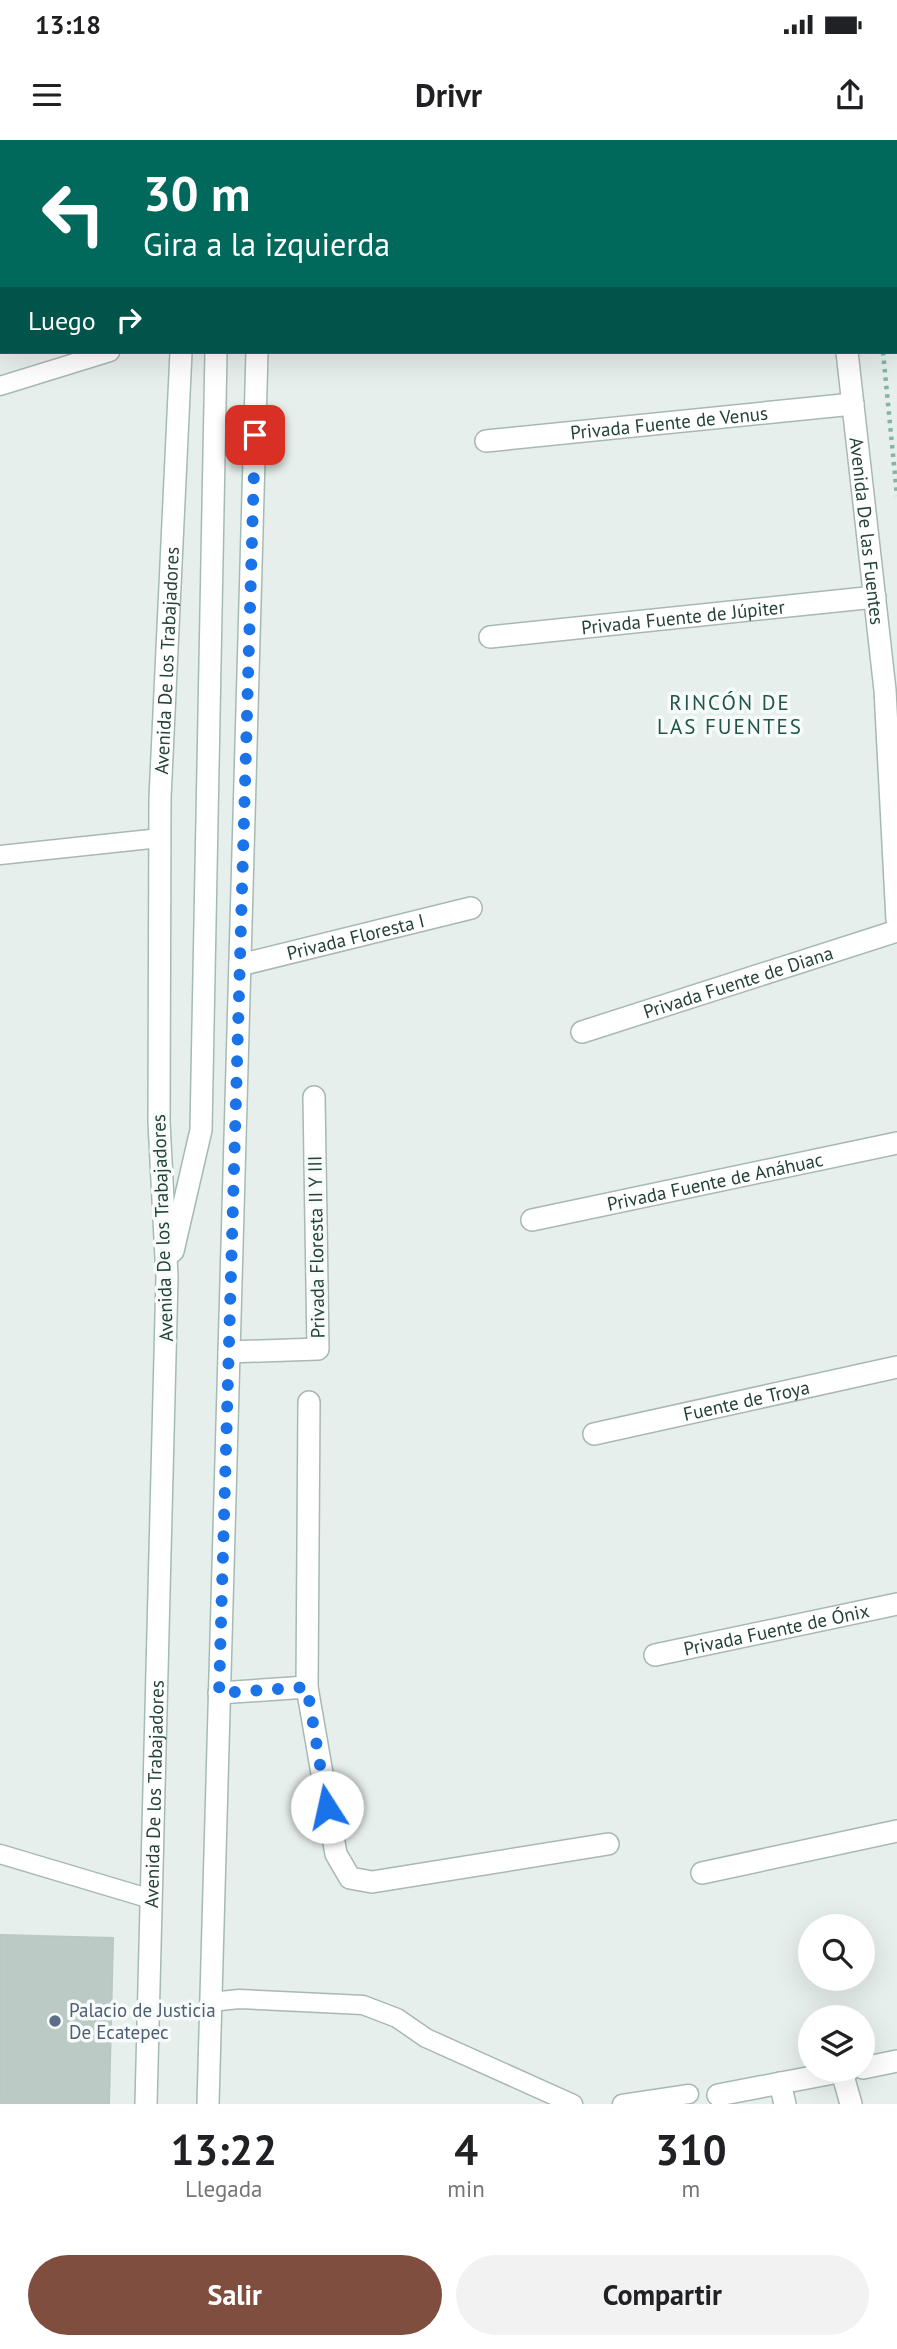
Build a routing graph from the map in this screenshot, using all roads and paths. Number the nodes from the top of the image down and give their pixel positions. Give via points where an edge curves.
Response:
1 (104, 354) edge
2 (181, 354) edge
3 (216, 354) edge
4 (257, 354) edge
5 (847, 354) edge
6 (883, 354) edge
7 (0, 386) edge
8 (853, 404) junction
9 (486, 441) dead end
10 (897, 496) edge
11 (875, 597) junction
12 (490, 637) dead end
13 (892, 728) edge
14 (160, 838) junction
15 (0, 855) edge
16 (471, 908) dead end
17 (897, 920) edge
18 (897, 931) edge
19 (240, 965) junction
20 (582, 1032) dead end
21 (314, 1097) dead end
22 (897, 1143) edge
23 (532, 1220) dead end
24 (167, 1277) junction
25 (229, 1352) junction
26 (897, 1367) edge
27 (309, 1402) dead end
28 (594, 1434) dead end
29 (897, 1604) edge
30 (654, 1655) dead end
31 (307, 1687) junction
32 (219, 1693) junction
33 (897, 1831) edge
34 (608, 1844) dead end
35 (0, 1854) edge
36 (702, 1873) dead end
37 (151, 1899) junction
38 (211, 2001) junction
39 (897, 2061) edge
40 (875, 2065) edge
41 (816, 2082) edge
42 (851, 2082) edge
43 (689, 2094) dead end
44 (782, 2094) edge
45 (718, 2095) dead end
46 (146, 2104) edge
47 (208, 2104) edge
48 (573, 2104) edge
49 (622, 2104) edge
50 (851, 2104) edge

1 - 7 lane
2 - 14 main road, Avenida De los Trabajadores
3 - 24 main road via 201,1130
4 - 19 main road
5 - 8 main road, Avenida De las Fuentes
6 - 10 path
8 - 9 main road, Privada Fuente de Venus
8 - 11 main road, Avenida De las Fuentes
11 - 12 main road, Privada Fuente de Júpiter
11 - 13 main road, Avenida De las Fuentes
13 - 17 main road, Avenida De las Fuentes
14 - 15 lane
14 - 24 main road, Avenida De los Trabajadores via 159,1122
16 - 19 main road, Privada Floresta I
18 - 20 main road, Privada Fuente de Diana
19 - 25 main road
21 - 25 main road, Privada Floresta II Y III via 318,1349
22 - 23 main road, Privada Fuente de Anáhuac
24 - 37 main road, Avenida De los Trabajadores
25 - 32 main road
26 - 28 main road, Fuente de Troya
27 - 31 main road
29 - 30 main road, Privada Fuente de Ónix
31 - 32 main road
31 - 34 main road via 336,1854 350,1878 372,1882
32 - 38 main road
33 - 36 main road
35 - 37 lane
37 - 46 main road, Avenida De los Trabajadores
38 - 47 main road
38 - 48 lane via 363,2005
39 - 40 main road
41 - 44 main road
42 - 50 main road
43 - 49 lane
44 - 45 main road

